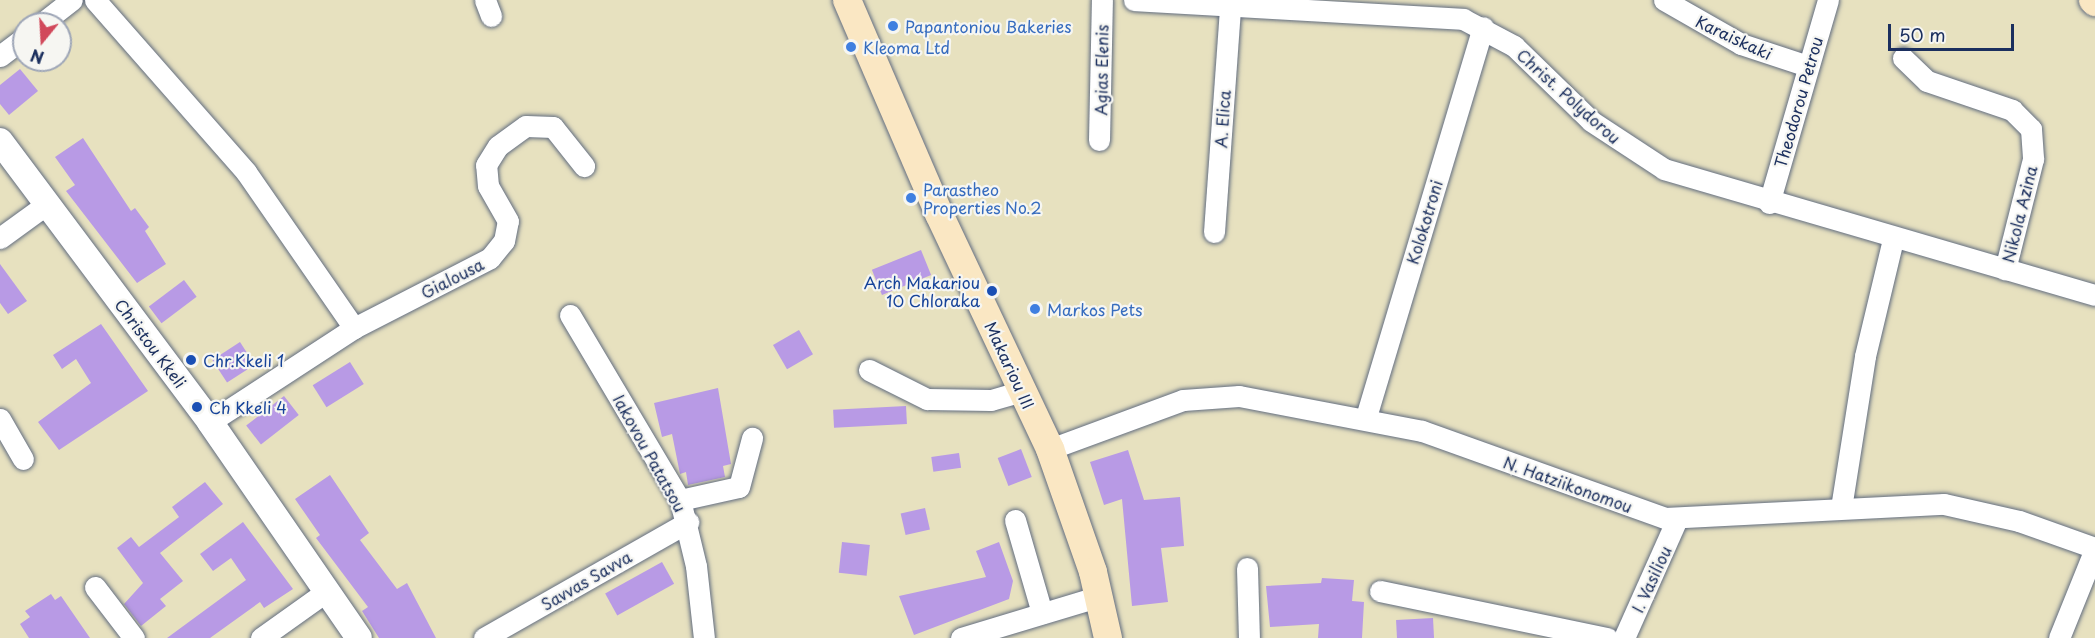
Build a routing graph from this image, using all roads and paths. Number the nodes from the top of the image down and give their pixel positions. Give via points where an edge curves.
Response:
1 (72, 0) edge
2 (95, 0) edge
3 (848, 0) edge
4 (1102, 0) edge
5 (1134, 0) edge
6 (1664, 0) edge
7 (1828, 0) edge
8 (1320, 5) edge
9 (1230, 7) junction
10 (56, 12) edge
11 (1483, 27) junction
12 (1903, 58) dead end
13 (1808, 66) junction
14 (1099, 140) dead end
15 (0, 141) edge
16 (584, 166) dead end
17 (1769, 203) junction
18 (46, 204) junction
19 (1214, 232) dead end
20 (0, 238) edge
21 (1893, 239) junction
22 (2005, 270) junction
23 (2095, 295) edge
24 (570, 315) dead end
25 (354, 328) junction
26 (869, 370) dead end
27 (1023, 391) junction
28 (1366, 417) junction
29 (0, 419) edge
30 (210, 422) junction
31 (752, 438) dead end
32 (1050, 449) junction
33 (23, 459) dead end
34 (680, 500) junction
35 (1841, 508) junction
36 (1677, 519) junction
37 (1015, 520) dead end
38 (688, 522) junction
39 (2095, 548) edge
40 (1247, 568) dead end
41 (95, 587) dead end
42 (327, 591) junction
43 (1380, 591) dead end
44 (1100, 596) junction
45 (1041, 613) junction
46 (134, 638) edge
47 (261, 638) edge
48 (359, 638) edge
49 (484, 638) edge
50 (704, 638) edge
51 (961, 638) edge
52 (1108, 638) edge
53 (1249, 638) edge
54 (1607, 638) edge
55 (1624, 638) edge
56 (2060, 638) edge

1 - 10 street
2 - 25 street via 246,172
3 - 27 main road, Makariou III
4 - 14 street, Agias Elenis
5 - 9 street, Christ. Polydorou
6 - 13 street, Karaiskaki via 1742,44
7 - 13 street, Theodorou Petrou
8 - 9 street, Christ. Polydorou
8 - 11 street, Christ. Polydorou via 1446,15
9 - 19 street, A. Elica
11 - 17 street, Christ. Polydorou via 1514,46 1634,154 1697,182
11 - 28 street, Kolokotroni
12 - 22 street, Nikola Azina via 1927,81 2012,110 2031,129 2033,159
13 - 17 street, Theodorou Petrou
15 - 18 street, Christou Kkeli
16 - 25 street, Gialousa via 562,133 542,124 526,126 498,146 486,176 508,220 499,249
17 - 21 street, Christ. Polydorou
18 - 20 street
18 - 30 street, Christou Kkeli
21 - 22 street, Christ. Polydorou
21 - 35 street via 1865,356
22 - 23 street, Christ. Polydorou
24 - 34 street, Iakovou Patatsou
25 - 30 street, Gialousa
26 - 27 street via 927,399 991,400
27 - 32 main road, Makariou III
28 - 32 street, N. Hatziikonomou via 1239,396 1202,396
28 - 36 street, N. Hatziikonomou via 1422,430
29 - 33 street
30 - 42 street, Christou Kkeli
31 - 34 street via 739,487
32 - 44 main road, Makariou III
34 - 38 street, Iakovou Patatsou
35 - 36 street, N. Hatziikonomou
35 - 39 street, N. Hatziikonomou via 1958,506
36 - 55 street, I. Vasiliou
37 - 45 street
38 - 49 street, Savvas Savva
38 - 50 street, Iakovou Patatsou
39 - 56 street
40 - 53 street
41 - 46 street
42 - 47 street
42 - 48 street, Christou Kkeli
43 - 54 street
44 - 45 street
44 - 52 main road, Makariou III
45 - 51 street

